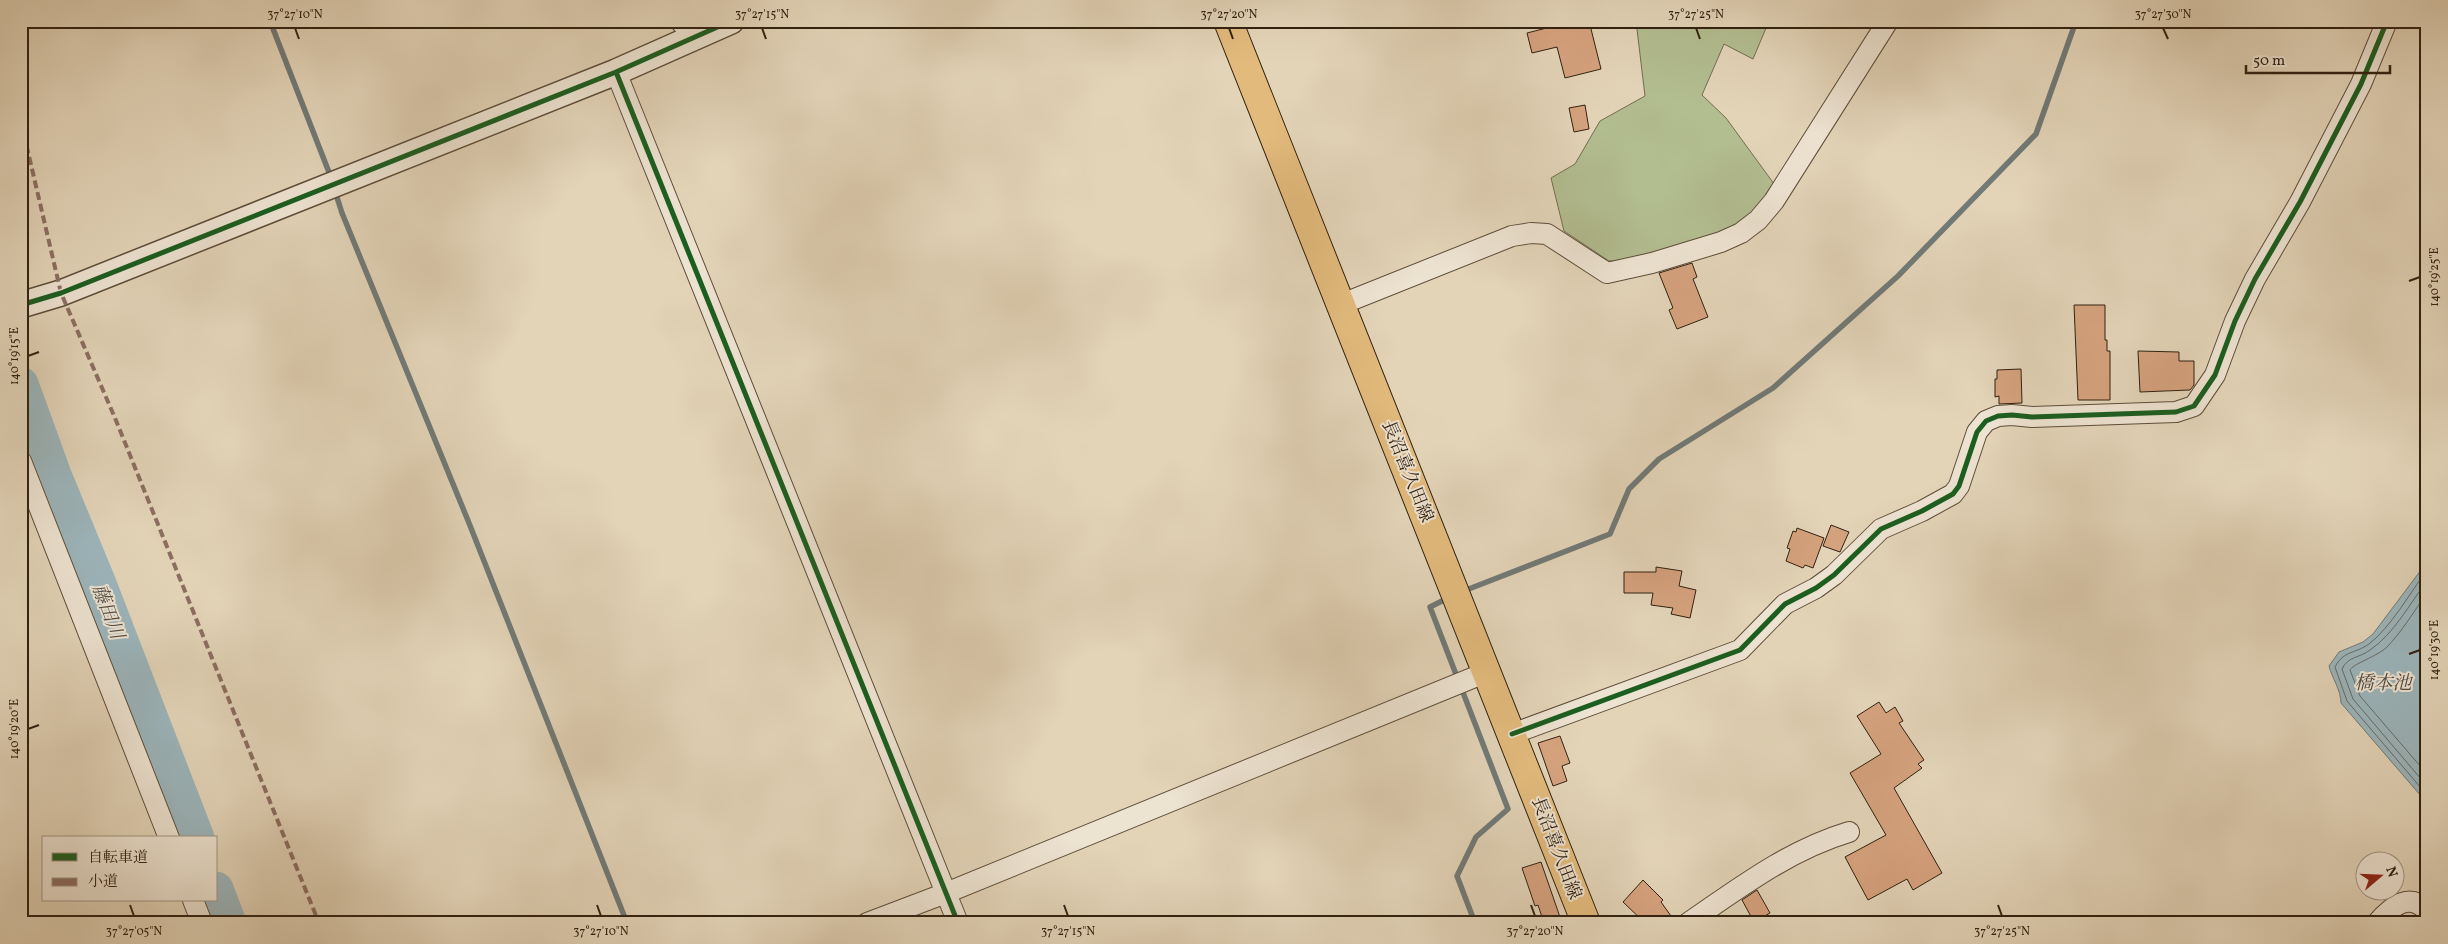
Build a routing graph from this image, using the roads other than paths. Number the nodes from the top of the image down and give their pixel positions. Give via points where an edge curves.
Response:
1 (731, 21) edge
2 (1228, 21) edge
3 (1888, 21) edge
4 (2387, 21) edge
5 (687, 29) edge
6 (616, 72) junction
7 (1342, 304) junction
8 (21, 306) edge
9 (21, 461) edge
10 (1487, 672) junction
11 (1512, 734) junction
12 (1849, 832) dead end
13 (168, 836) edge
14 (946, 893) junction
15 (194, 902) edge
16 (2427, 911) edge
17 (202, 923) edge
18 (868, 923) edge
19 (958, 923) edge
20 (1586, 923) edge
21 (1688, 923) edge
22 (2377, 923) edge

1 - 5 street
2 - 7 main road, 長沼喜久田線
3 - 7 street via 1774,201 1758,220 1741,233 1652,263 1607,273 1547,234 1512,236
4 - 11 street via 2357,92 2300,202 2255,279 2215,374 2194,406 2176,412 2012,415 1986,421 1978,432 1960,486 1953,494 1922,512 1881,529 1834,574 1816,588 1785,604 1740,650
5 - 6 street
6 - 8 street via 61,293
6 - 14 street
7 - 10 main road, 長沼喜久田線
9 - 13 street
10 - 11 main road, 長沼喜久田線
10 - 14 street
11 - 20 main road, 長沼喜久田線
12 - 21 street via 1820,841 1783,859
14 - 18 street
14 - 19 street
15 - 17 street
16 - 22 street via 2413,901 2404,902 2388,911

